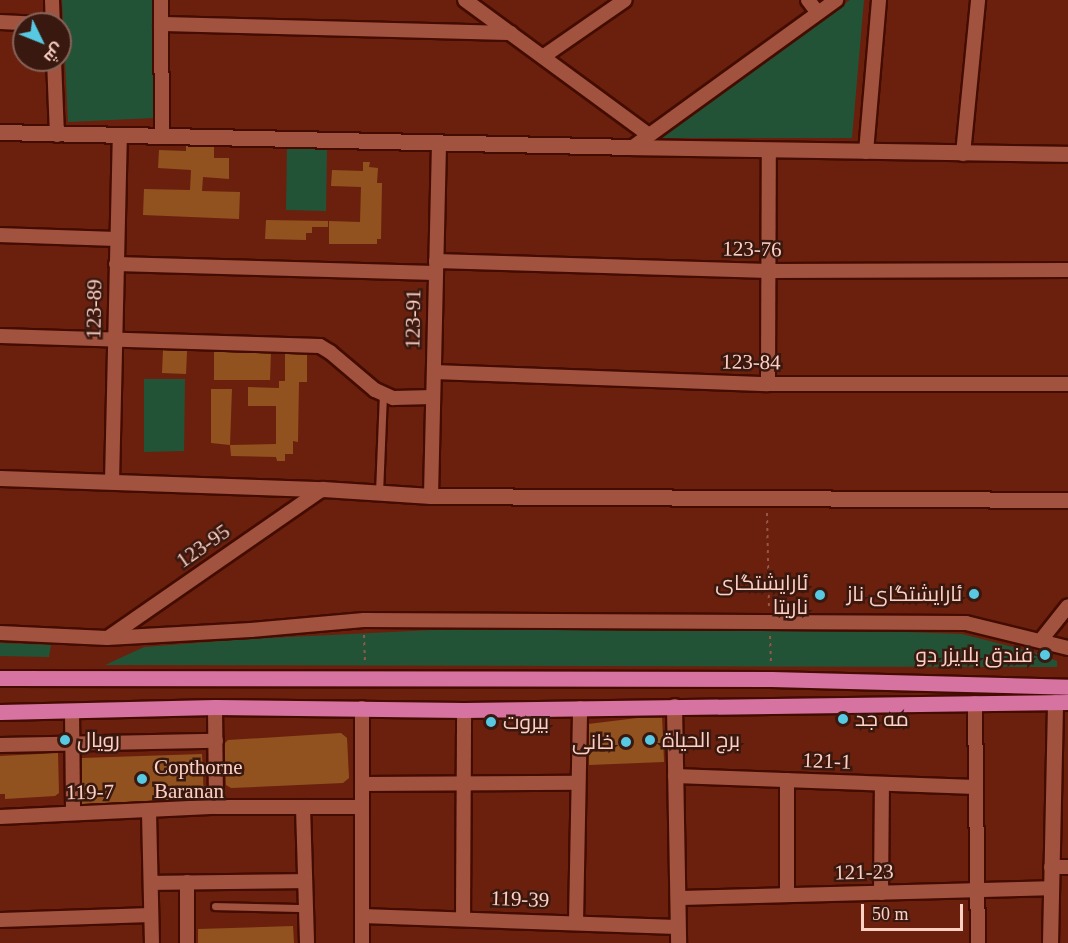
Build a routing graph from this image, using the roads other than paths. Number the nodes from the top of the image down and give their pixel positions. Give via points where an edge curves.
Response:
1 (161, 0) edge
2 (465, 0) edge
3 (625, 0) edge
4 (808, 0) edge
5 (836, 0) edge
6 (879, 0) edge
7 (978, 0) edge
8 (818, 14) junction
9 (161, 24) junction
10 (511, 33) junction
11 (544, 57) junction
12 (54, 72) edge
13 (0, 132) edge
14 (57, 135) junction
15 (650, 135) junction
16 (120, 136) junction
17 (162, 137) junction
18 (439, 143) junction
19 (633, 147) junction
20 (769, 150) junction
21 (866, 152) junction
22 (963, 154) junction
23 (1068, 154) edge
24 (0, 235) edge
25 (117, 239) junction
26 (116, 264) junction
27 (436, 267) junction
28 (1068, 270) edge
29 (770, 271) junction
30 (0, 336) edge
31 (114, 339) junction
32 (434, 372) junction
33 (768, 384) junction
34 (1068, 384) edge
35 (383, 394) junction
36 (433, 397) junction
37 (0, 478) edge
38 (112, 482) junction
39 (323, 489) junction
40 (379, 493) junction
41 (430, 496) junction
42 (1068, 500) edge
43 (1068, 606) edge
44 (0, 633) edge
45 (107, 638) junction
46 (1041, 640) junction
47 (1068, 648) edge
48 (0, 678) edge
49 (1068, 679) edge
50 (1038, 686) junction
51 (1068, 687) edge
52 (1062, 702) edge
53 (975, 703) junction
54 (674, 706) junction
55 (215, 707) junction
56 (362, 708) junction
57 (580, 708) junction
58 (464, 710) junction
59 (0, 711) edge
60 (72, 711) junction
61 (216, 741) junction
62 (72, 744) junction
63 (0, 745) edge
64 (675, 776) junction
65 (787, 780) junction
66 (465, 783) junction
67 (578, 783) junction
68 (362, 784) junction
69 (882, 784) junction
70 (976, 787) junction
71 (216, 807) junction
72 (303, 807) junction
73 (362, 807) junction
74 (149, 812) junction
75 (73, 813) junction
76 (0, 817) edge
77 (1051, 867) junction
78 (1068, 867) edge
79 (305, 881) junction
80 (187, 882) junction
81 (151, 883) junction
82 (1051, 888) junction
83 (978, 890) junction
84 (880, 893) junction
85 (787, 895) junction
86 (678, 898) junction
87 (215, 906) dead end
88 (306, 908) junction
89 (151, 915) junction
90 (362, 916) junction
91 (463, 919) junction
92 (0, 920) edge
93 (576, 922) junction
94 (677, 927) junction
95 (152, 943) edge
96 (187, 943) edge
97 (307, 943) edge
98 (362, 943) edge
99 (678, 943) edge
100 (978, 943) edge
101 (1050, 943) edge

1 - 9 street
2 - 10 street
3 - 11 street
4 - 8 street
5 - 8 street
6 - 21 street
7 - 22 street
8 - 15 street
9 - 10 street
9 - 17 street
10 - 11 street
11 - 15 street
12 - 14 street
13 - 14 street
14 - 16 street
15 - 19 street
16 - 17 street
16 - 25 street, 123-89
17 - 18 street
18 - 19 street
18 - 27 street, 123-91
19 - 20 street
20 - 21 street
20 - 29 street
21 - 22 street
22 - 23 street
24 - 25 street
25 - 26 street, 123-89
26 - 27 street, 123-76
26 - 31 street, 123-89
27 - 29 street, 123-76
27 - 32 street, 123-91
28 - 29 street, 123-76
29 - 33 street
30 - 31 street
31 - 35 street via 320,346
31 - 38 street, 123-89
32 - 33 street, 123-84
32 - 36 street, 123-91
33 - 34 street, 123-84
35 - 36 street via 393,398
35 - 40 lane
36 - 41 street, 123-91
37 - 38 street
38 - 39 street
39 - 40 street
39 - 45 street, 123-95
40 - 41 street
41 - 42 street
43 - 46 street
44 - 45 street
45 - 46 street via 364,620 966,623
46 - 47 street
48 - 50 main road via 771,680
49 - 50 street
50 - 51 main road
52 - 53 main road
52 - 77 street
53 - 54 main road
53 - 70 street
54 - 57 main road
54 - 64 street
55 - 56 main road
55 - 60 main road
55 - 61 street
56 - 58 main road
56 - 68 street
57 - 58 main road
57 - 67 street
58 - 66 street
59 - 60 main road
60 - 62 street
61 - 62 street
61 - 71 street
62 - 63 street
62 - 75 street
64 - 65 street, 121-1
64 - 86 street
65 - 69 street, 121-1
65 - 85 street
66 - 67 street
66 - 68 street
66 - 91 street
67 - 93 street
68 - 73 street
69 - 70 street, 121-1
69 - 84 street
70 - 83 street
71 - 72 street, 119-7
71 - 74 street, 119-7
72 - 73 street, 119-7
72 - 79 street
73 - 90 street
74 - 75 street, 119-7
74 - 81 street
75 - 76 street, 119-7
77 - 78 street
77 - 82 street
79 - 80 street
79 - 88 street
80 - 81 street
80 - 96 street
81 - 89 street
82 - 83 street, 121-23
82 - 101 street
83 - 84 street, 121-23
83 - 100 street
84 - 85 street, 121-23
85 - 86 street, 121-23
86 - 94 street
87 - 88 lane
88 - 97 street
89 - 92 street
89 - 95 street
90 - 91 street, 119-39
90 - 98 street
91 - 93 street, 119-39
93 - 94 street, 119-39
94 - 99 street

